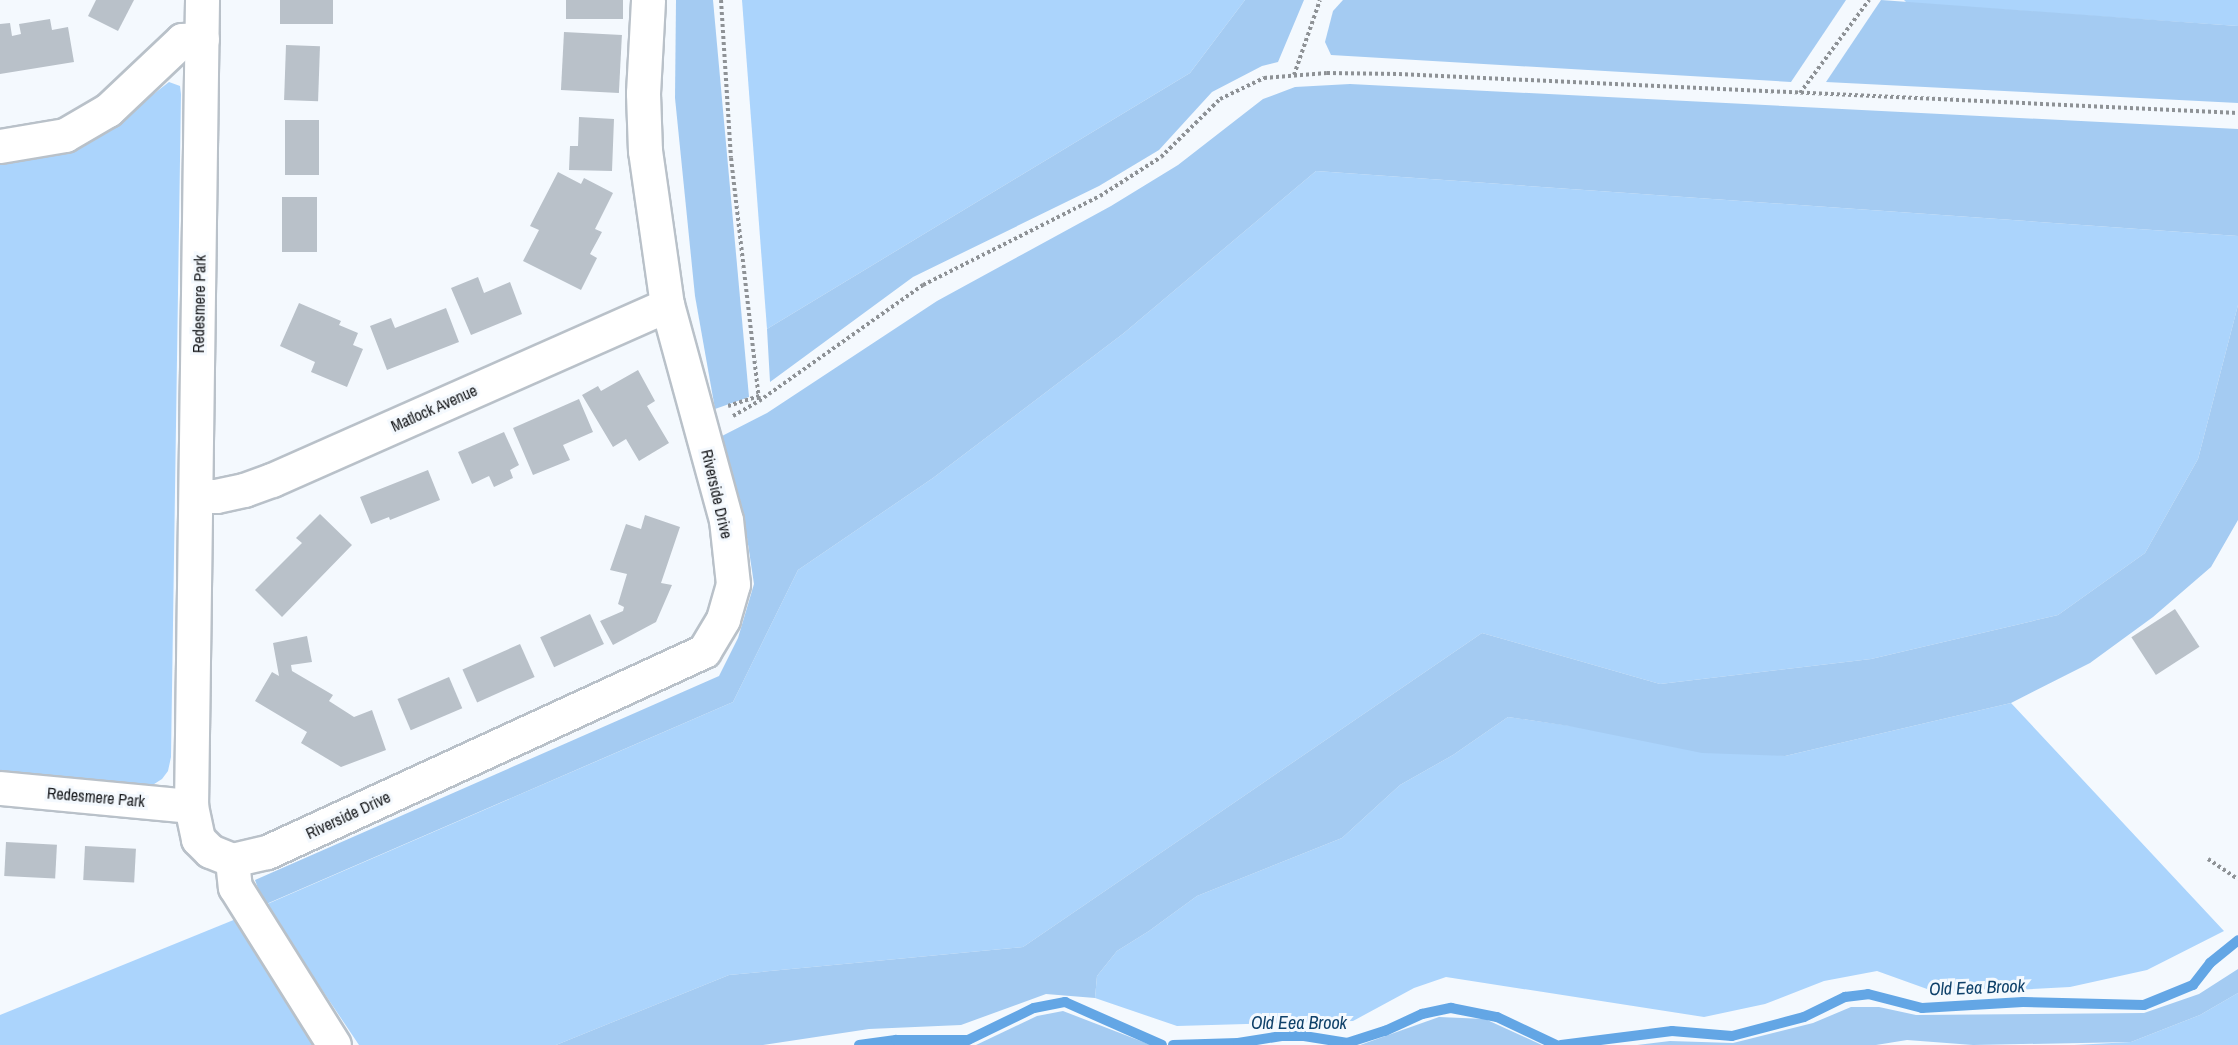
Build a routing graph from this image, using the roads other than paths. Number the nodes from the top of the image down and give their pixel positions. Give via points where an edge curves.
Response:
1 (202, 0) edge
2 (648, 0) edge
3 (202, 39) junction
4 (0, 146) edge
5 (668, 305) junction
6 (196, 496) junction
7 (0, 788) edge
8 (191, 806) junction
9 (232, 860) junction
10 (334, 1045) edge

1 - 3 street, Redesmere Park
2 - 5 street, Riverside Drive via 643,93 645,151
3 - 4 street via 182,40 108,110 65,135
3 - 6 street, Redesmere Park
5 - 6 street, Matlock Avenue via 272,480 216,496
5 - 9 street, Riverside Drive via 726,520 734,584 723,619 704,651 267,852
6 - 8 street, Redesmere Park
7 - 8 street, Redesmere Park
8 - 9 street, Redesmere Park via 198,840 210,851
9 - 10 street via 235,887

